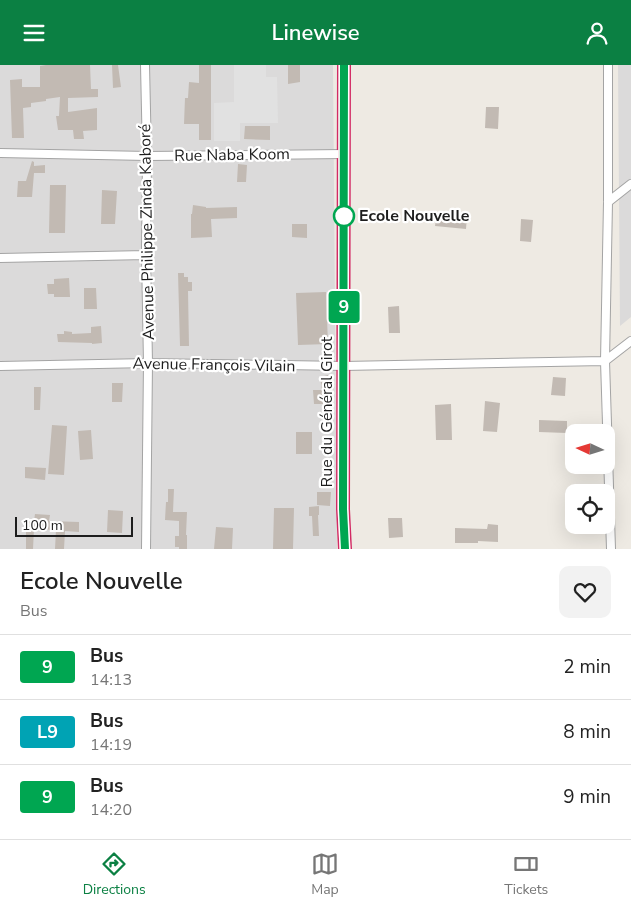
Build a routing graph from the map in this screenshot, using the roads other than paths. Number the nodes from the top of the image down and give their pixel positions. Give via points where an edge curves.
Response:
1 (145, 65) edge
2 (344, 65) edge
3 (608, 65) edge
4 (0, 153) edge
5 (344, 154) junction
6 (147, 156) junction
7 (631, 184) edge
8 (608, 202) junction
9 (146, 255) junction
10 (0, 258) edge
11 (631, 341) edge
12 (605, 361) junction
13 (148, 363) junction
14 (0, 366) edge
15 (344, 366) junction
16 (146, 549) edge
17 (344, 549) edge
18 (611, 549) edge

1 - 6 street, Avenue Philippe Zinda Kaboré
2 - 5 highway, Rue du Général Girot
3 - 8 street
4 - 6 street, Rue Naba Koom
5 - 6 street, Rue Naba Koom
5 - 15 highway, Rue du Général Girot
6 - 9 street, Avenue Philippe Zinda Kaboré
7 - 8 street
8 - 12 street
9 - 10 street
9 - 13 street, Avenue Philippe Zinda Kaboré
11 - 12 street
12 - 15 street, Avenue François Vilain
12 - 18 street
13 - 14 street, Avenue François Vilain
13 - 15 street, Avenue François Vilain
13 - 16 street, Avenue Philippe Zinda Kaboré
15 - 17 highway, Rue du Général Girot

